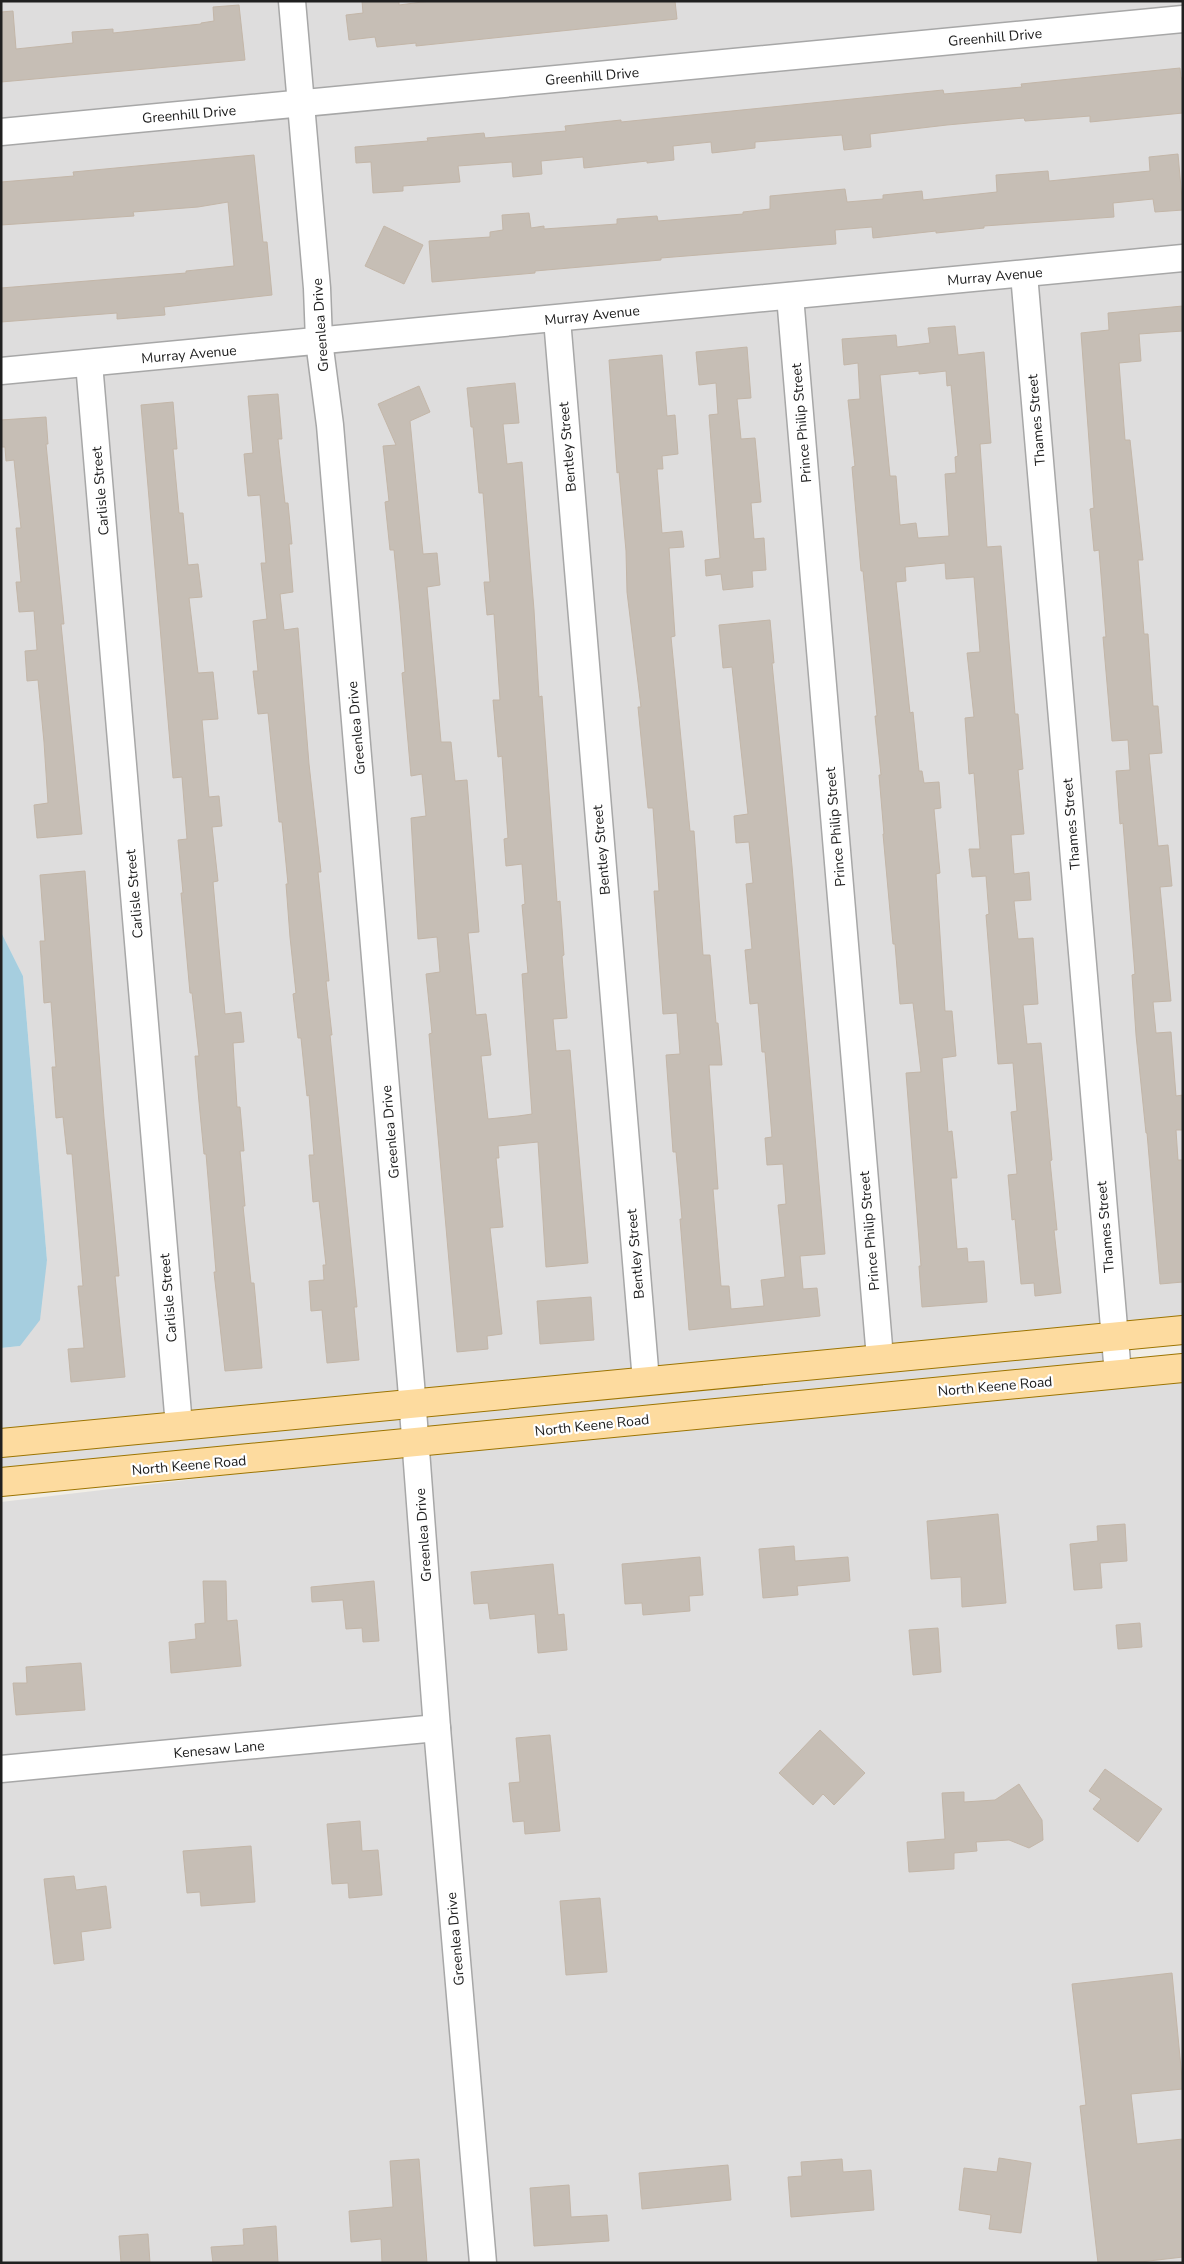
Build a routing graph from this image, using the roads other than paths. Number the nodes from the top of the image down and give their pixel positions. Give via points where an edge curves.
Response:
1 (292, 1) edge
2 (1183, 19) edge
3 (300, 103) junction
4 (1, 132) edge
5 (1183, 258) edge
6 (1024, 274) junction
7 (790, 296) junction
8 (557, 319) junction
9 (319, 341) junction
10 (89, 363) junction
11 (1, 372) edge
12 (1183, 1330) edge
13 (1114, 1336) junction
14 (880, 1358) junction
15 (1183, 1368) edge
16 (1118, 1374) junction
17 (646, 1381) junction
18 (413, 1404) junction
19 (179, 1426) junction
20 (1, 1443) edge
21 (416, 1443) junction
22 (1, 1482) edge
23 (438, 1728) junction
24 (1, 1769) edge
25 (482, 2263) edge

1 - 3 street, Greenlea Drive
2 - 3 street, Greenhill Drive
3 - 4 street, Greenhill Drive
3 - 9 street, Greenlea Drive
5 - 6 street, Murray Avenue
6 - 7 street, Murray Avenue
6 - 13 street, Thames Street
7 - 8 street, Murray Avenue
7 - 14 street, Prince Philip Street
8 - 9 street, Murray Avenue
8 - 17 street, Bentley Street
9 - 10 street, Murray Avenue
9 - 18 street, Greenlea Drive via 330,425
10 - 11 street, Murray Avenue
10 - 19 street, Carlisle Street
12 - 13 main road
13 - 14 main road
13 - 16 street, Thames Street
14 - 17 main road
15 - 16 main road, North Keene Road
16 - 21 main road, North Keene Road
17 - 18 main road
18 - 19 main road
18 - 21 street, Greenlea Drive
19 - 20 main road
21 - 22 main road, North Keene Road
21 - 23 street, Greenlea Drive
23 - 24 street, Kenesaw Lane
23 - 25 street, Greenlea Drive

